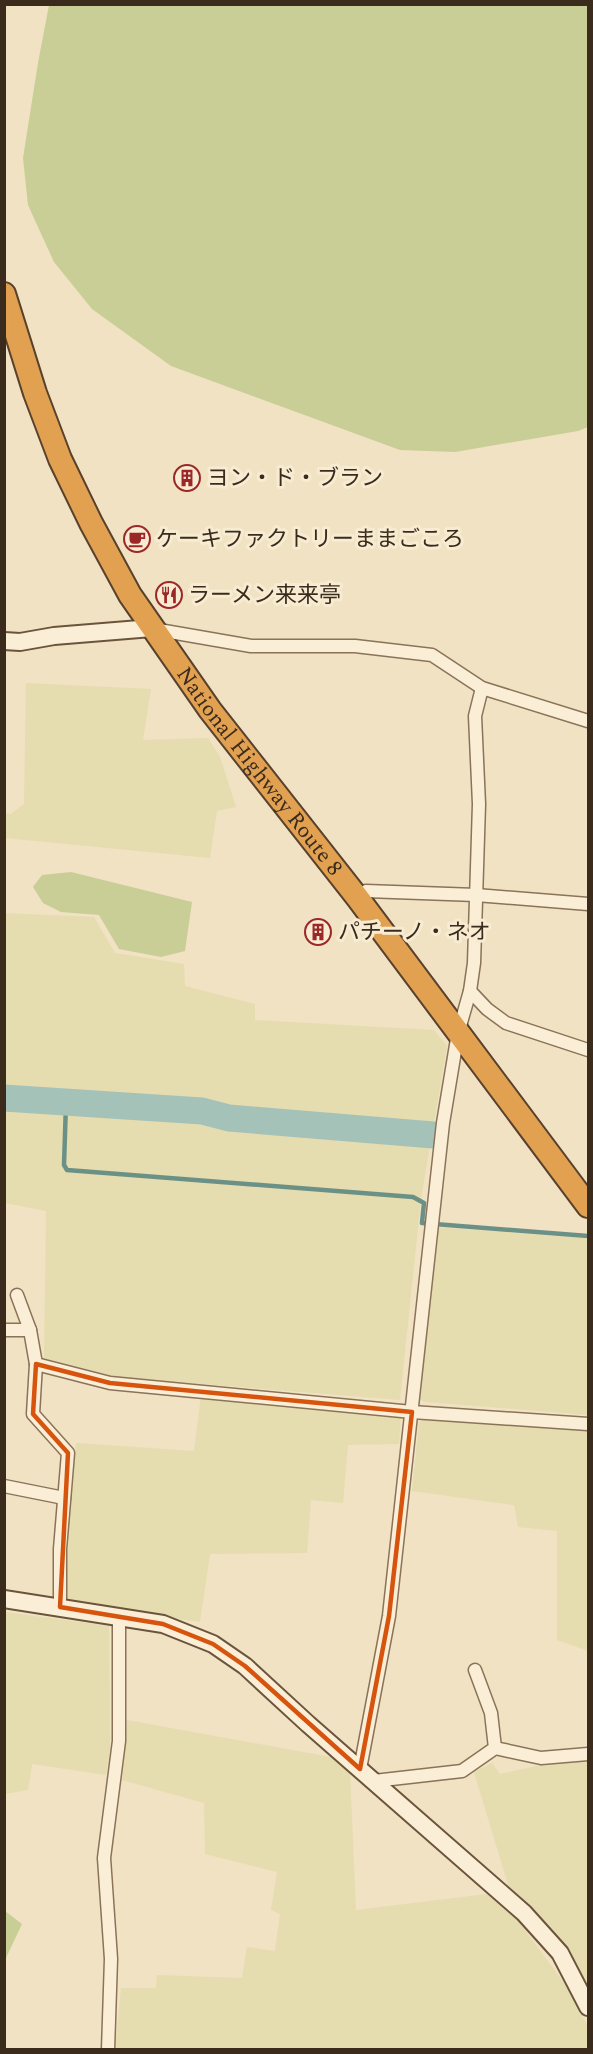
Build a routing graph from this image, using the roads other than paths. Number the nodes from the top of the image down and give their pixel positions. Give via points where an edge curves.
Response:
1 (4, 294) edge
2 (152, 628) junction
3 (4, 641) edge
4 (482, 688) junction
5 (588, 721) edge
6 (476, 895) junction
7 (357, 897) junction
8 (588, 904) edge
9 (470, 992) junction
10 (458, 1033) junction
11 (588, 1050) edge
12 (588, 1206) edge
13 (17, 1295) dead end
14 (4, 1330) edge
15 (30, 1330) junction
16 (36, 1364) junction
17 (412, 1412) junction
18 (588, 1424) edge
19 (4, 1486) edge
20 (64, 1498) junction
21 (4, 1599) edge
22 (60, 1607) junction
23 (119, 1618) junction
24 (476, 1670) dead end
25 (495, 1748) junction
26 (588, 1754) edge
27 (360, 1770) junction
28 (374, 1781) junction
29 (588, 2007) edge
30 (108, 2049) edge

1 - 2 highway, National Highway Route 8 via 60,459 116,570
2 - 3 street
2 - 4 street via 251,646 355,646 432,655
2 - 7 highway, National Highway Route 8 via 210,710
4 - 5 street
4 - 6 street via 475,716 479,804
6 - 7 street via 366,891
6 - 8 street
6 - 9 street
7 - 10 highway, National Highway Route 8
9 - 10 street
9 - 11 street via 506,1023
10 - 12 highway, National Highway Route 8
10 - 17 street via 443,1123
13 - 15 street
14 - 15 street
15 - 16 street
16 - 17 street via 110,1383
16 - 20 street via 33,1414 68,1453
17 - 18 street
17 - 27 street via 389,1616
19 - 20 street
20 - 22 street
21 - 22 street
22 - 23 street
23 - 27 street via 163,1624 213,1644 245,1666
23 - 30 street via 119,1741 104,1858 111,1959
24 - 25 street via 491,1713
25 - 26 street via 541,1758
25 - 28 street via 462,1771
27 - 28 street
28 - 29 street via 524,1913 560,1953

